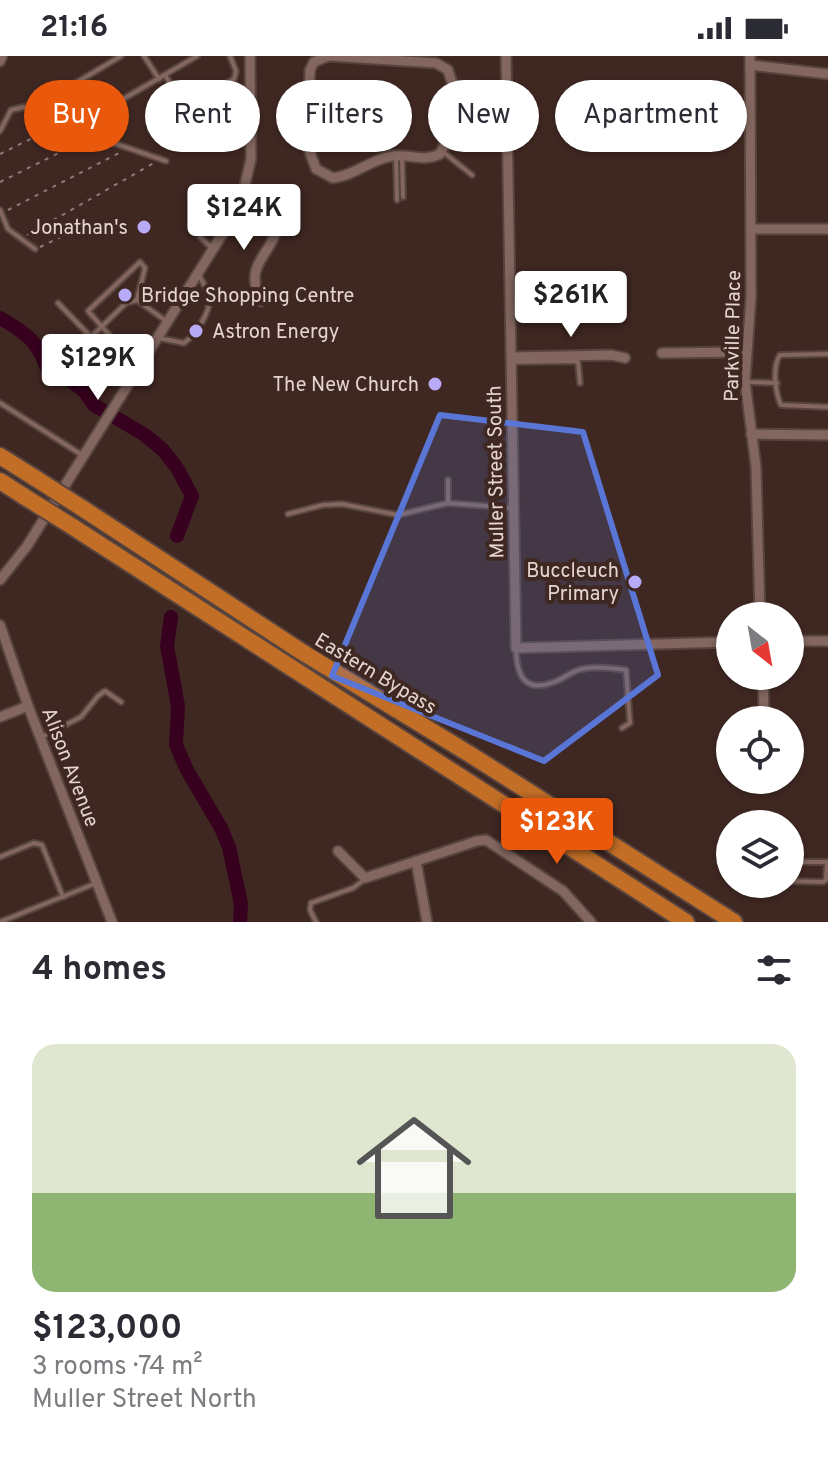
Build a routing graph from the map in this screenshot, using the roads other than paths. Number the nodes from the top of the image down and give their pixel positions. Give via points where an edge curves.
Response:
1 (121, 56) edge
2 (144, 56) edge
3 (197, 56) edge
4 (230, 56) edge
5 (250, 56) edge
6 (328, 56) edge
7 (506, 56) edge
8 (750, 60) edge
9 (828, 74) edge
10 (165, 75) junction
11 (159, 79) junction
12 (81, 80) edge
13 (168, 80) edge
14 (232, 80) edge
15 (452, 80) edge
16 (506, 80) edge
17 (129, 96) edge
18 (3, 117) edge
19 (0, 131) edge
20 (440, 152) edge
21 (443, 152) edge
22 (507, 152) edge
23 (399, 155) junction
24 (164, 160) road end
25 (472, 175) dead end
26 (243, 198) junction
27 (211, 199) dead end
28 (400, 199) dead end
29 (197, 205) dead end
30 (1, 212) edge
31 (751, 229) junction
32 (828, 229) edge
33 (35, 249) road end
34 (214, 251) junction
35 (199, 275) junction
36 (137, 300) junction
37 (261, 301) dead end
38 (58, 303) dead end
39 (169, 323) junction
40 (102, 326) junction
41 (91, 337) junction
42 (159, 338) junction
43 (746, 352) junction
44 (662, 353) dead end
45 (126, 354) dead end
46 (828, 354) edge
47 (625, 358) dead end
48 (512, 360) junction
49 (113, 362) dead end
50 (745, 381) junction
51 (580, 383) dead end
52 (777, 383) junction
53 (0, 403) edge
54 (828, 407) edge
55 (751, 434) junction
56 (828, 435) edge
57 (0, 456) edge
58 (84, 457) junction
59 (448, 480) dead end
60 (0, 481) edge
61 (448, 503) junction
62 (513, 508) junction
63 (288, 514) dead end
64 (0, 580) edge
65 (760, 602) edge
66 (0, 625) edge
67 (804, 641) edge
68 (828, 641) edge
69 (716, 642) edge
70 (516, 648) junction
71 (121, 702) dead end
72 (28, 706) junction
73 (0, 717) edge
74 (622, 728) dead end
75 (40, 738) junction
76 (338, 851) dead end
77 (0, 857) edge
78 (416, 861) junction
79 (804, 862) edge
80 (828, 862) edge
81 (365, 878) junction
82 (804, 881) edge
83 (97, 883) junction
84 (63, 897) junction
85 (0, 922) edge
86 (112, 922) edge
87 (316, 922) edge
88 (427, 922) edge
89 (591, 922) edge
90 (686, 922) edge
91 (734, 922) edge

1 - 12 lane
2 - 11 lane
3 - 10 lane
4 - 14 lane via 236,71
5 - 26 street via 251,159
6 - 15 street via 436,63
6 - 23 street via 310,70 307,144 316,169 337,178
7 - 16 street, Muller Street South
8 - 9 street
8 - 31 street, Parkville Place
10 - 11 lane
10 - 13 lane
11 - 17 lane
18 - 19 lane
18 - 24 lane via 24,107
20 - 23 street via 431,158
21 - 25 lane
22 - 48 street, Muller Street South
23 - 28 lane
26 - 27 lane via 226,194
26 - 34 street
26 - 37 street via 272,215 278,226 256,264 255,289
29 - 34 lane via 203,224 200,237
30 - 33 lane via 8,229
31 - 32 street
31 - 43 street, Parkville Place
34 - 35 street
35 - 39 street
35 - 42 lane via 209,303 198,326 184,343
36 - 39 lane
36 - 40 lane via 126,303
36 - 40 lane via 145,268 140,262 90,308 89,314
38 - 41 lane
39 - 42 street
40 - 41 lane
40 - 45 lane
41 - 49 lane
42 - 58 street
43 - 44 street
43 - 50 street, Parkville Place
46 - 52 lane via 780,355
47 - 48 street
48 - 51 lane via 578,361
48 - 62 street, Muller Street South
50 - 52 lane
50 - 55 street, Parkville Place
52 - 54 lane via 783,406
53 - 58 lane
55 - 56 street
55 - 65 street, Parkville Place
57 - 91 highway, Eastern Bypass, bridge
58 - 64 street
59 - 61 lane
60 - 90 highway, Eastern Bypass, bridge
61 - 62 lane
61 - 63 lane via 398,515 342,504
62 - 70 street, Muller Street South
66 - 72 street, Alison Avenue
67 - 68 street
69 - 70 street
70 - 74 lane via 520,677 536,685 586,668 626,670 630,723
71 - 75 lane via 105,691 81,717
72 - 73 street
72 - 75 street, Alison Avenue
75 - 83 street, Alison Avenue
76 - 81 street
77 - 84 lane via 34,843 42,845
78 - 81 street
78 - 88 street
78 - 89 street via 486,840 563,891
79 - 80 lane
80 - 82 lane via 826,880
81 - 87 lane via 360,885 311,903
83 - 84 lane
83 - 86 street, Alison Avenue
84 - 85 lane

